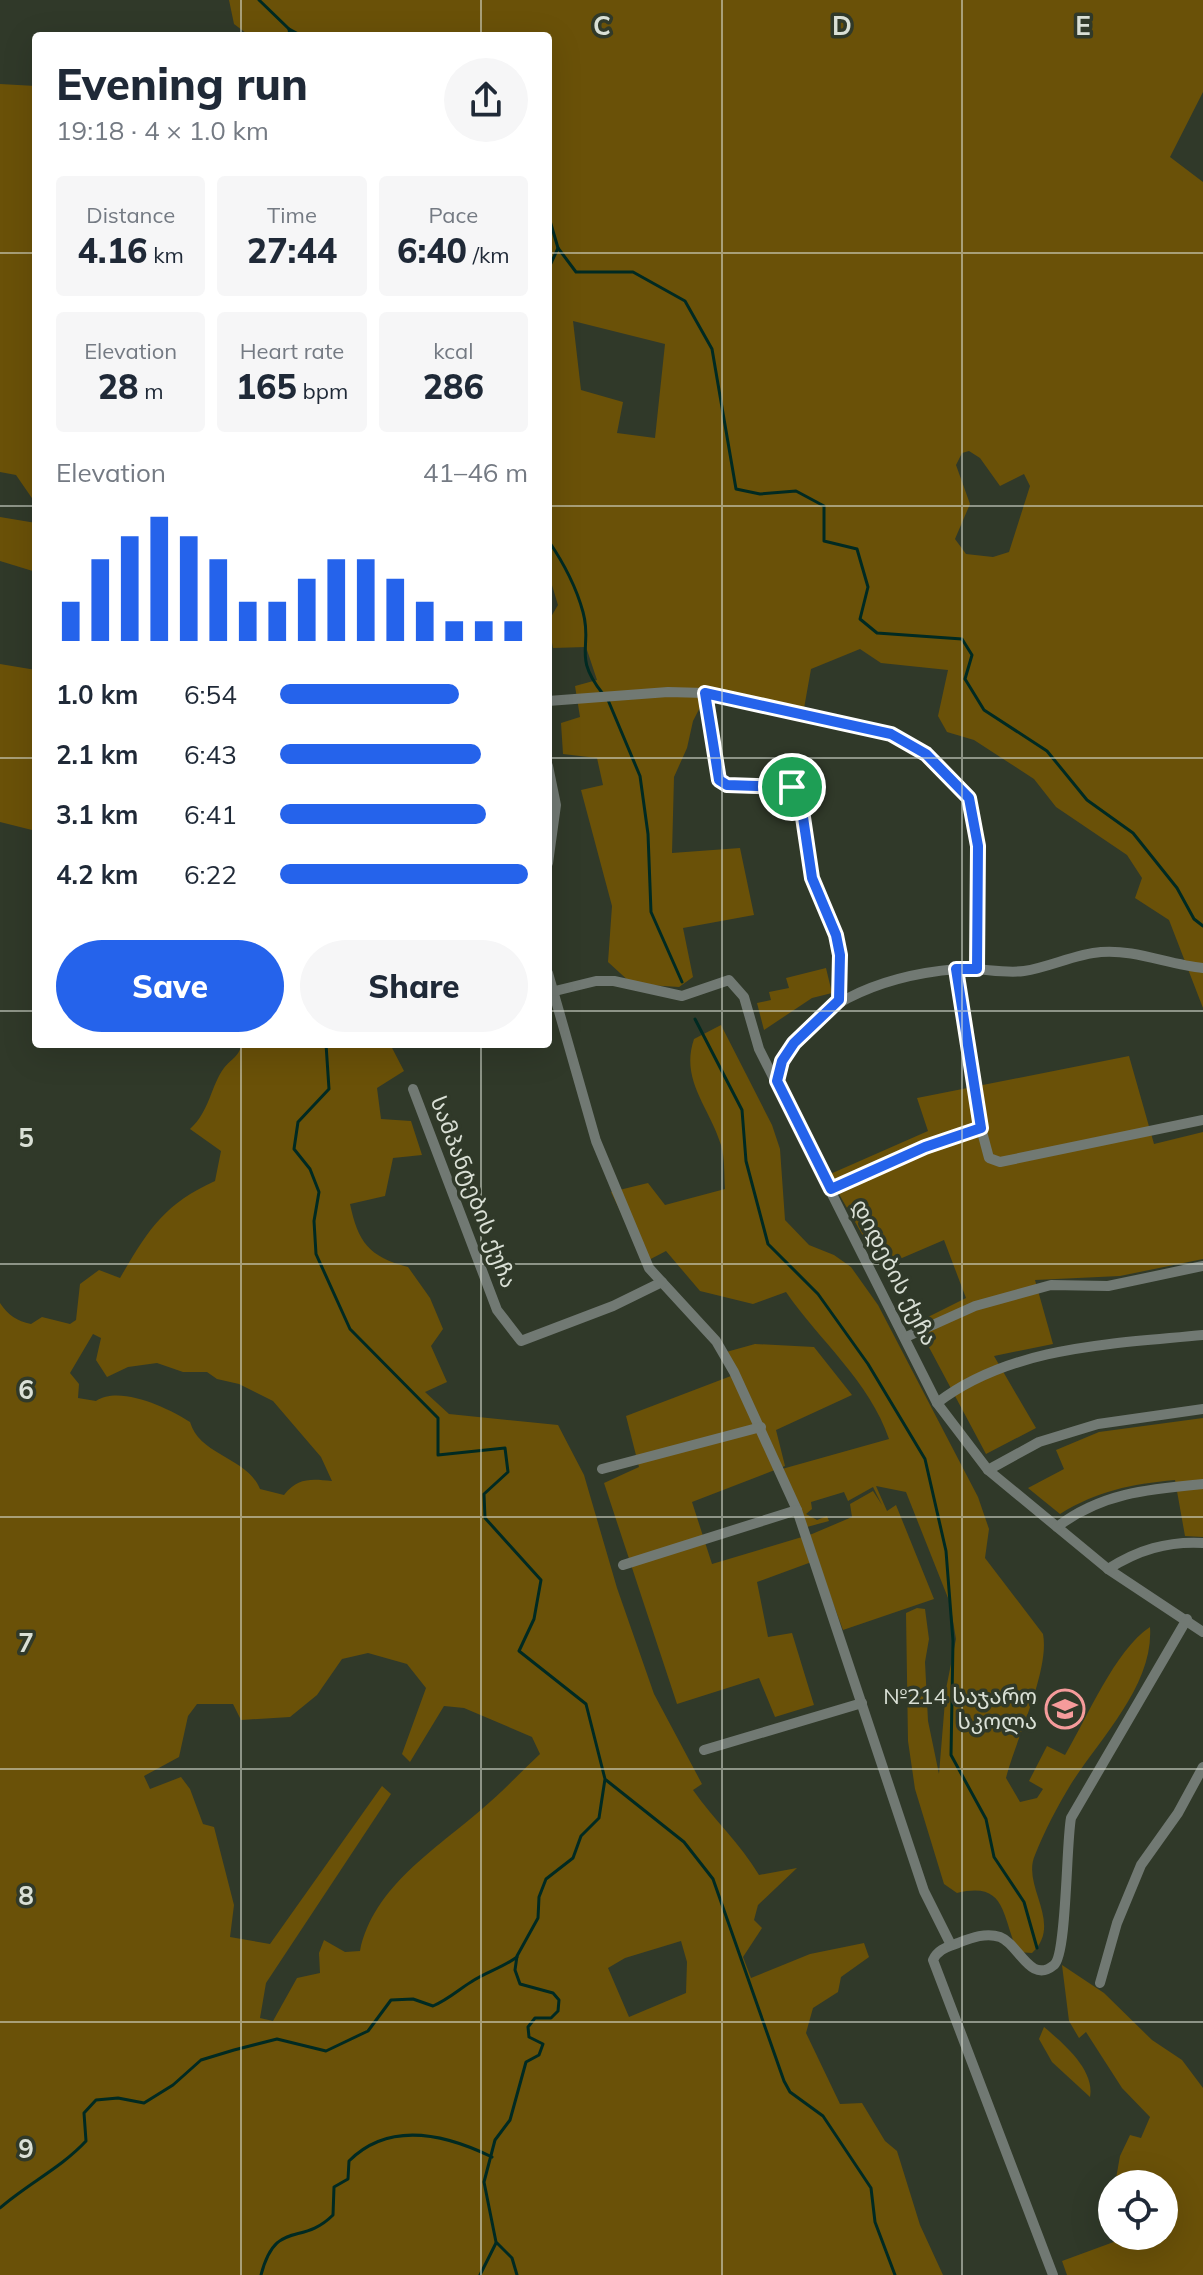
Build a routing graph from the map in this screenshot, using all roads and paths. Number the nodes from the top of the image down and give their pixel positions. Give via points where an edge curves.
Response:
1 (705, 693) junction
2 (552, 701) edge
3 (552, 786) edge
4 (552, 834) edge
5 (1203, 968) edge
6 (956, 969) junction
7 (977, 969) junction
8 (552, 983) edge
9 (555, 991) junction
10 (839, 1000) junction
11 (777, 1081) junction
12 (413, 1089) dead end
13 (1203, 1120) edge
14 (981, 1128) junction
15 (831, 1189) junction
16 (1203, 1266) edge
17 (662, 1282) junction
18 (1203, 1335) edge
19 (906, 1337) junction
20 (937, 1403) junction
21 (1203, 1409) edge
22 (761, 1427) junction
23 (602, 1469) dead end
24 (988, 1470) junction
25 (1203, 1484) edge
26 (797, 1510) junction
27 (1057, 1527) junction
28 (1203, 1543) edge
29 (623, 1565) dead end
30 (1108, 1569) junction
31 (1187, 1619) junction
32 (1203, 1632) edge
33 (862, 1703) junction
34 (704, 1750) dead end
35 (1203, 1767) edge
36 (951, 1945) junction
37 (1100, 1983) dead end
38 (1053, 2275) edge

1 - 2 street
1 - 7 street via 891,734 926,754 969,798 978,846
1 - 10 street via 719,780 727,785 792,787 800,797 812,878 840,955
3 - 4 street
5 - 7 street via 1102,952 1020,971
6 - 7 street
6 - 10 street via 882,983
6 - 14 street
8 - 9 street
9 - 11 street, დიდების ქუჩა via 614,981 682,996 729,980 744,997 759,1049
9 - 17 street via 596,1141 649,1268
10 - 11 street via 794,1043
11 - 15 street, დიდების ქუჩა
12 - 17 street, სამპანტების ქუჩა via 497,1310 521,1341
13 - 14 street via 1000,1162 989,1158
14 - 15 street
15 - 19 street, დიდების ქუჩა
16 - 19 street via 1108,1286 1051,1285 975,1306
17 - 22 street via 716,1341
18 - 20 street via 1017,1360 964,1382
19 - 20 street, დიდების ქუჩა
20 - 24 street, დიდების ქუჩა
21 - 24 street via 1098,1424 1039,1442
22 - 23 street
22 - 26 street
24 - 27 street, დიდების ქუჩა
25 - 27 street via 1130,1491 1079,1510
26 - 29 street
26 - 33 street
27 - 30 street, დიდების ქუჩა
28 - 30 street via 1162,1544
30 - 31 street, დიდების ქუჩა
31 - 32 street, დიდების ქუჩა
31 - 36 street via 1071,1818 1064,1944 1053,1967 1029,1967 1006,1940 989,1935
33 - 34 street
33 - 36 street via 928,1901
35 - 37 street via 1141,1865
36 - 38 street via 933,1960

